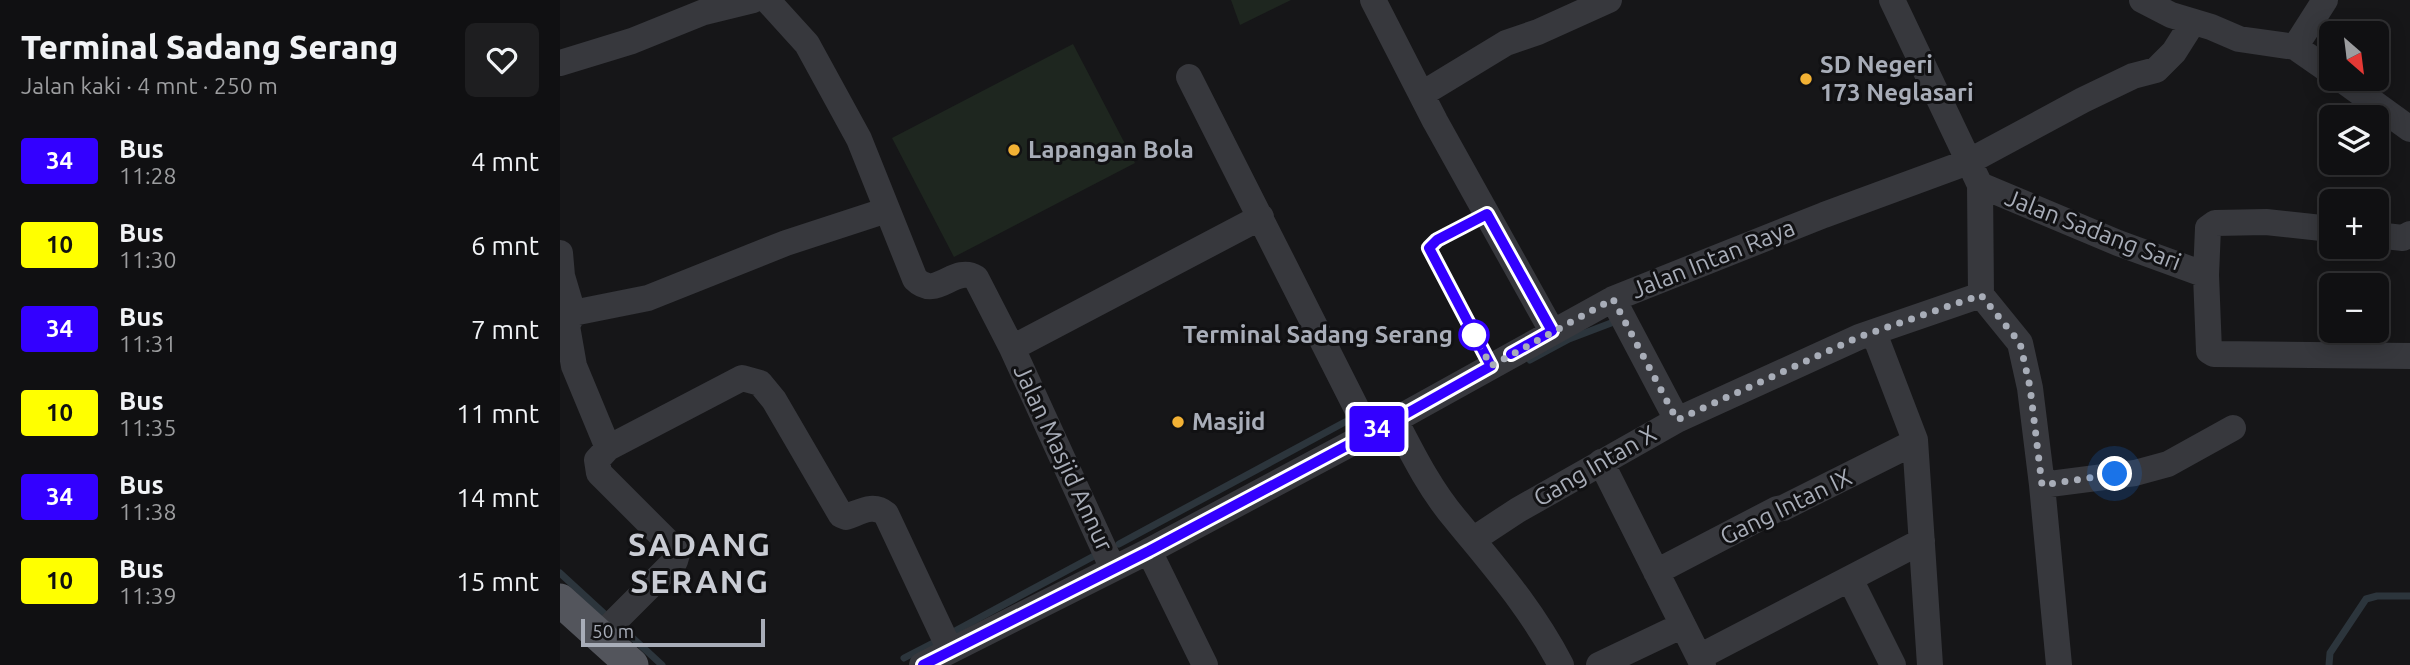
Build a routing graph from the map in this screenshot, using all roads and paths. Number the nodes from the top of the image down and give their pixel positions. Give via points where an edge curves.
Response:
1 (753, 0) edge
2 (767, 0) edge
3 (1373, 0) edge
4 (1609, 0) edge
5 (1892, 0) edge
6 (2143, 0) edge
7 (2325, 0) edge
8 (2193, 22) junction
9 (2295, 47) junction
10 (560, 64) edge
11 (2319, 64) edge
12 (1189, 77) dead end
13 (2358, 91) edge
14 (1422, 94) junction
15 (2410, 129) edge
16 (1968, 162) junction
17 (1980, 185) junction
18 (887, 210) junction
19 (1261, 217) junction
20 (2319, 228) edge
21 (2410, 234) edge
22 (2389, 236) edge
23 (560, 253) edge
24 (2206, 275) junction
25 (1981, 295) junction
26 (1613, 299) junction
27 (573, 313) junction
28 (1552, 331) junction
29 (1874, 333) junction
30 (1012, 348) junction
31 (2410, 356) edge
32 (1395, 420) junction
33 (1677, 420) junction
34 (2233, 428) dead end
35 (1369, 433) junction
36 (1915, 442) junction
37 (608, 448) junction
38 (1601, 462) junction
39 (2042, 485) junction
40 (1474, 539) junction
41 (1922, 541) junction
42 (1149, 551) junction
43 (1113, 569) junction
44 (1656, 572) junction
45 (1850, 579) junction
46 (560, 600) edge
47 (1683, 625) junction
48 (600, 636) junction
49 (950, 650) junction
50 (1701, 661) edge
51 (1925, 663) edge
52 (632, 665) edge
53 (922, 665) edge
54 (1205, 665) edge
55 (1561, 665) edge
56 (1599, 665) edge
57 (1892, 665) edge
58 (2059, 665) edge

1 - 10 street via 704,12
2 - 18 street via 807,44 859,139
3 - 14 street
4 - 14 street via 1506,43
5 - 16 street
6 - 8 street
7 - 9 street
8 - 9 street via 2239,39
8 - 16 street, Jalan Intan Raya via 2157,70 2083,100
9 - 11 street
12 - 19 street
13 - 15 street
14 - 28 street
16 - 17 street
16 - 26 street, Jalan Intan Raya
17 - 24 street, Jalan Sadang Sari
17 - 25 street
18 - 27 street via 786,243 648,298
18 - 30 street, Jalan Masjid Annur via 915,279 932,287 961,275 976,278
19 - 30 street
19 - 35 street
20 - 24 street via 2215,223 2208,228
21 - 22 street
23 - 27 street
24 - 31 street via 2212,353
25 - 29 street, Gang Intan X
25 - 39 street via 2020,343
26 - 28 street, Jalan Intan Raya
26 - 33 street
27 - 37 street via 567,326 574,366
28 - 32 street, Jalan Intan Raya
29 - 33 street, Gang Intan X
29 - 36 street
30 - 43 street, Jalan Masjid Annur
32 - 35 street, Jalan Intan Raya
32 - 40 street via 1421,471
33 - 38 street, Gang Intan X
34 - 39 street via 2168,464
35 - 42 street, Jalan Intan Raya
36 - 41 street
36 - 44 street, Gang Intan IX
37 - 48 street via 597,460 599,473 677,554
37 - 49 street via 742,377 760,383 841,516 872,507 886,514
38 - 40 street, Gang Intan X
38 - 44 street
39 - 58 street
40 - 55 street via 1517,592
41 - 45 street
41 - 51 street
42 - 43 street, Jalan Intan Raya
42 - 54 street
43 - 49 street, Jalan Intan Raya
44 - 47 street
45 - 50 street
45 - 57 street
46 - 48 main road
47 - 50 street
47 - 56 street
48 - 52 main road
49 - 53 street, Jalan Intan Raya

